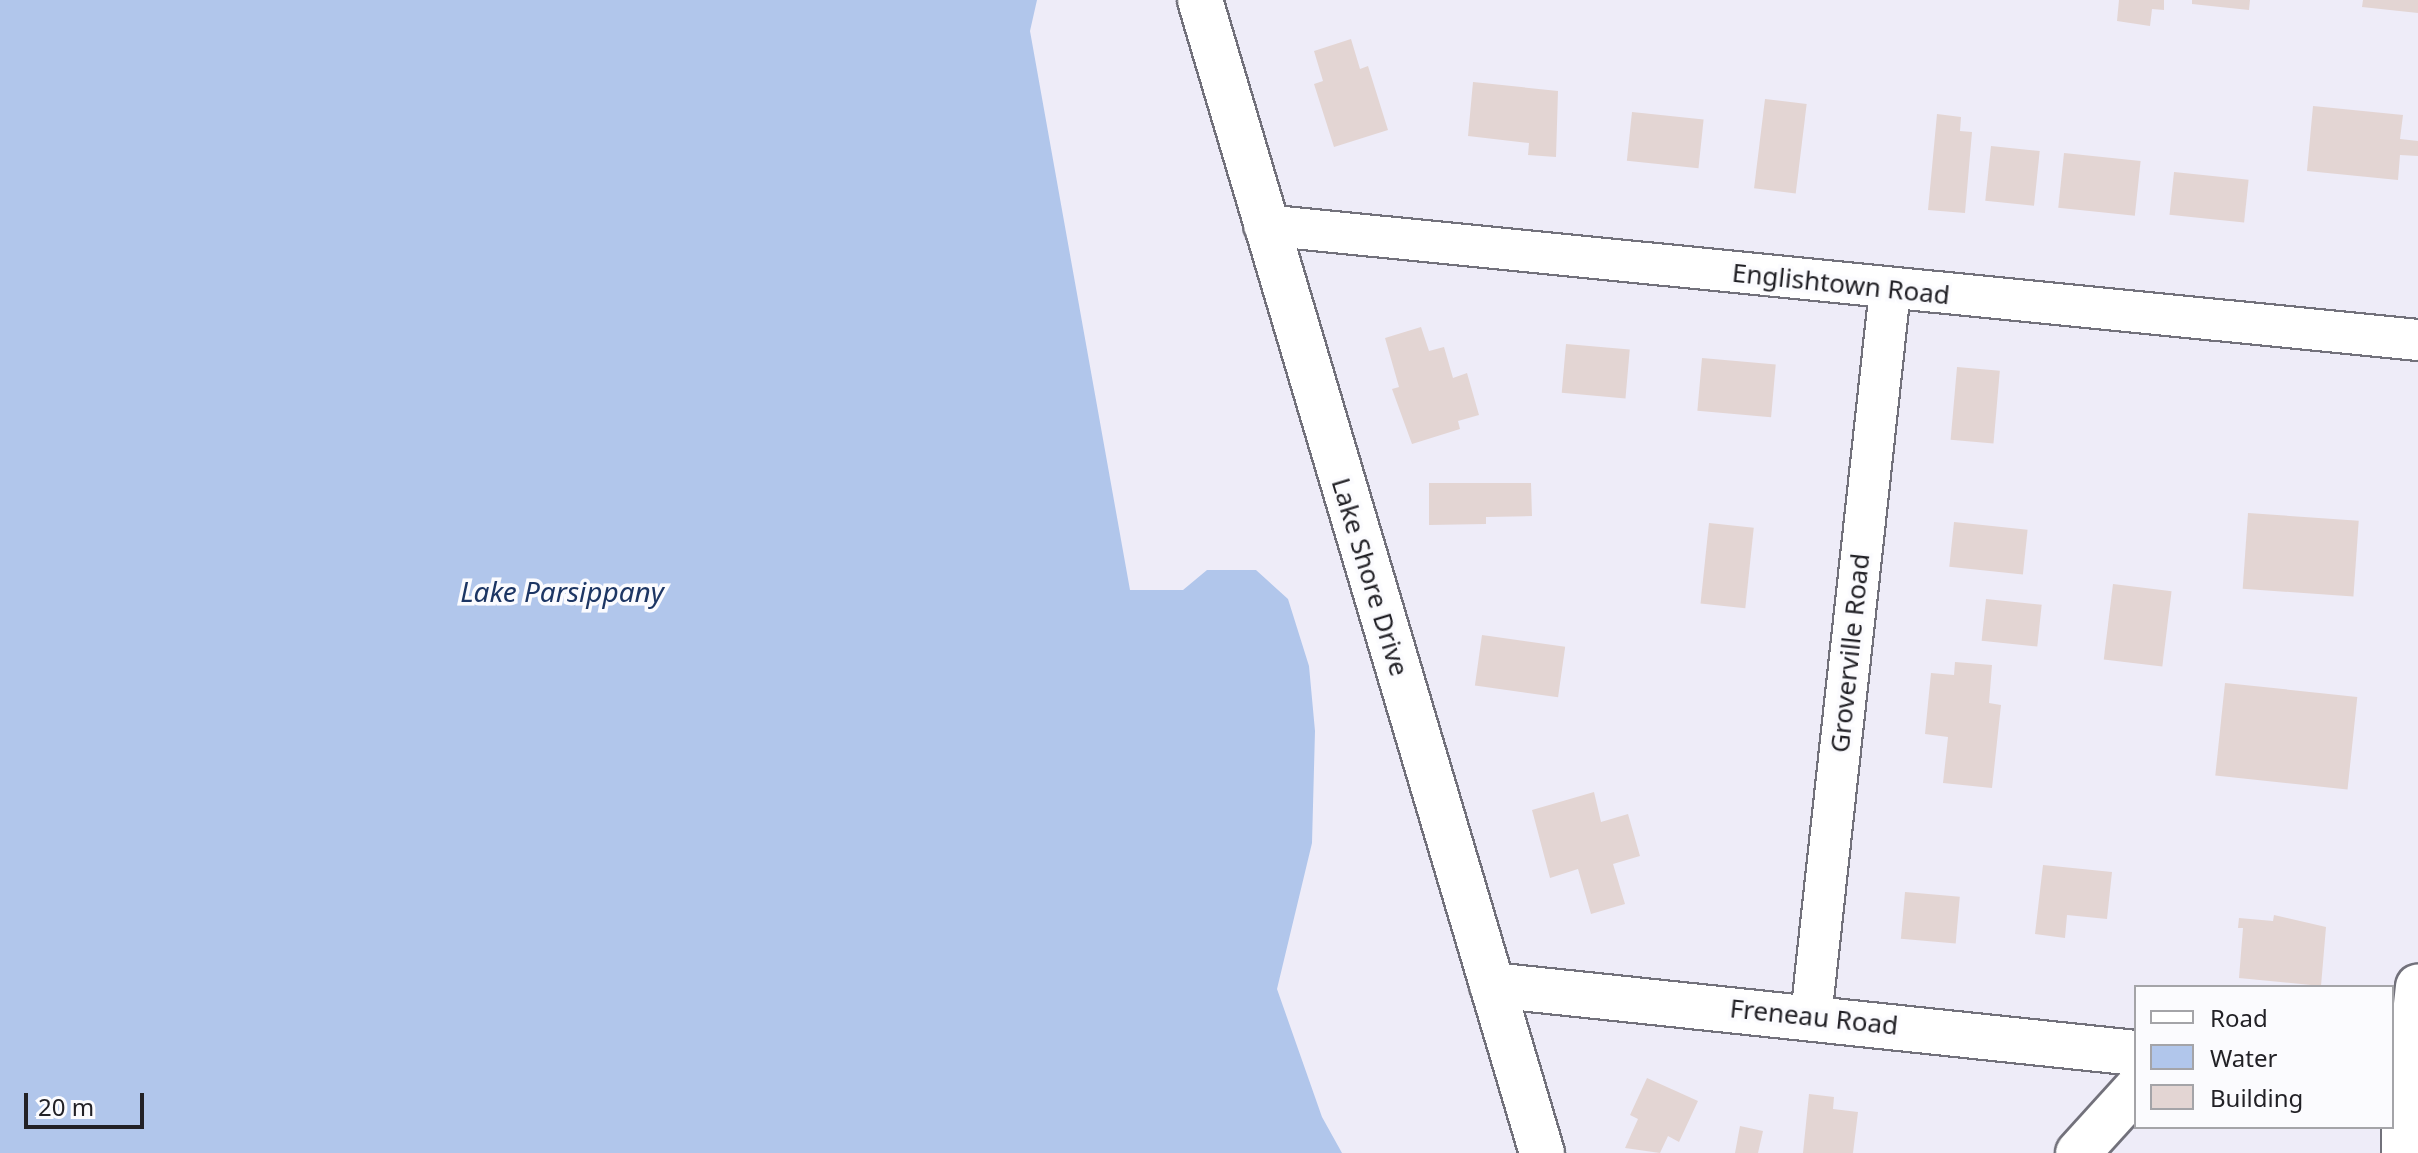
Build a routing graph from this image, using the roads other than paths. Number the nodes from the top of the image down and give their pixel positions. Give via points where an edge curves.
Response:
1 (1200, 0) edge
2 (1264, 225) junction
3 (1890, 290) junction
4 (2418, 340) edge
5 (1492, 985) junction
6 (2418, 987) edge
7 (1811, 1017) junction
8 (2134, 1053) edge
9 (2401, 1086) edge
10 (2134, 1091) edge
11 (1542, 1153) edge
12 (2078, 1153) edge
13 (2398, 1153) edge
14 (2404, 1153) edge

1 - 2 main road, Lake Shore Drive
2 - 3 street, Englishtown Road
2 - 5 main road, Lake Shore Drive
3 - 4 street, Englishtown Road
3 - 7 street, Groverville Road
5 - 7 main road, Freneau Road
5 - 11 main road, Lake Shore Drive
6 - 9 main road
7 - 8 main road, Freneau Road
9 - 13 main road
9 - 14 main road
10 - 12 main road

